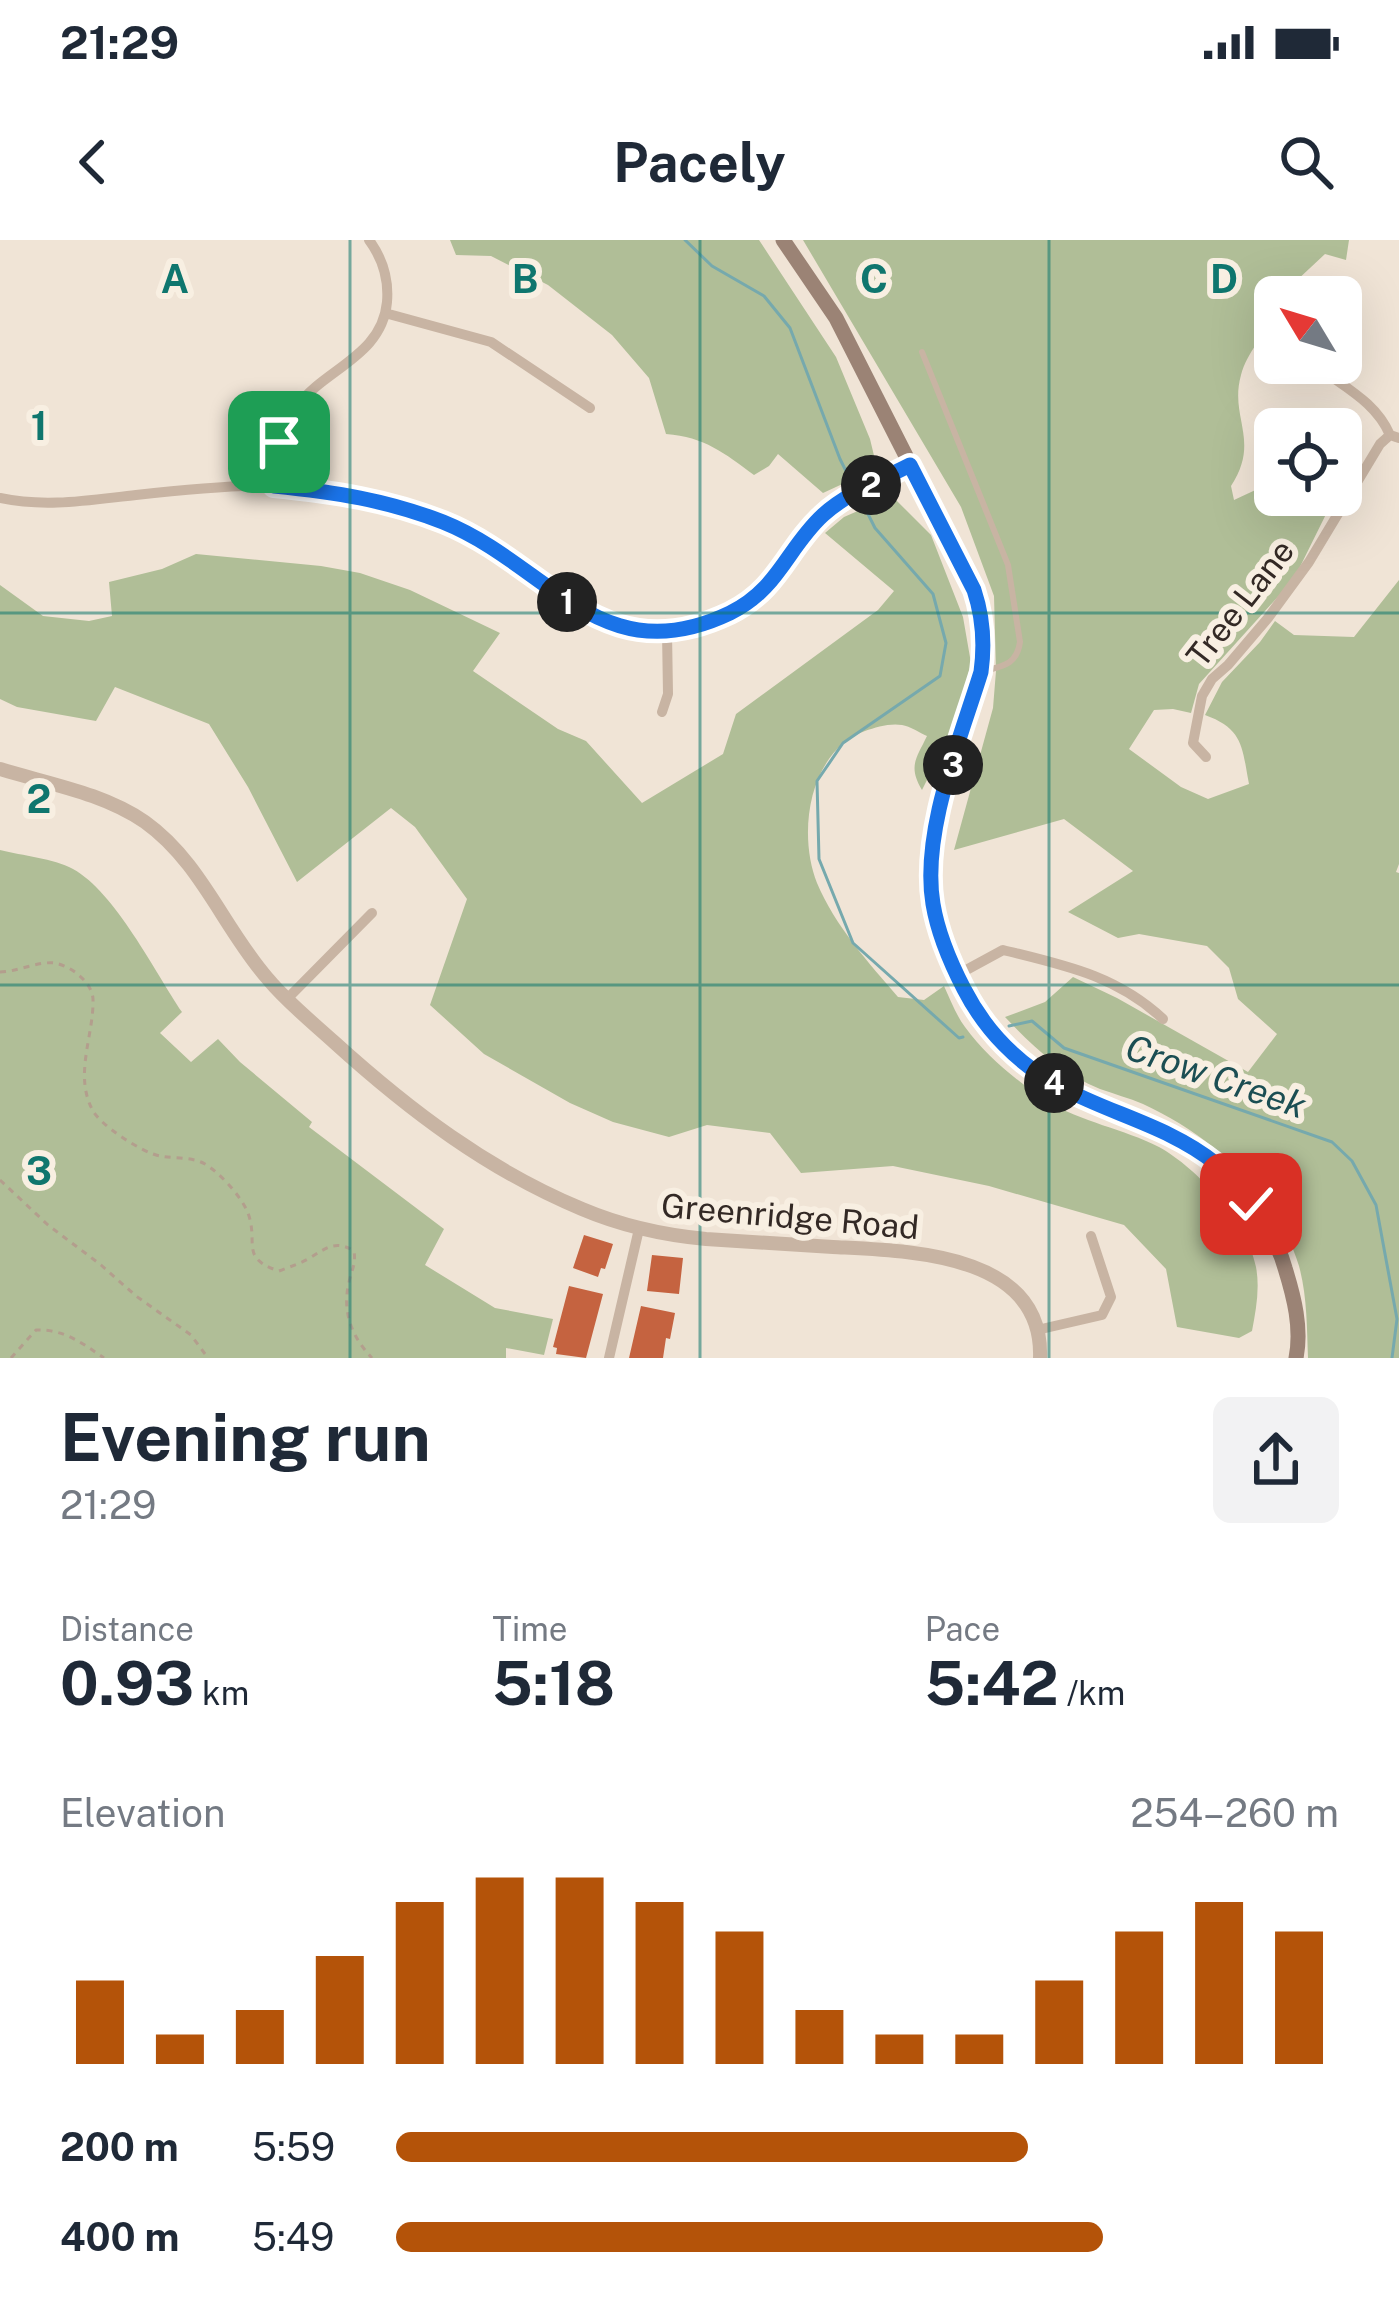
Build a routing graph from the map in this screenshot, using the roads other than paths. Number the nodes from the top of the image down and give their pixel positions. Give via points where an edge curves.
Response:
1 (369, 240) edge
2 (783, 240) edge
3 (385, 313) junction
4 (922, 352) dead end
5 (1342, 384) edge
6 (590, 407) dead end
7 (1395, 437) edge
8 (910, 465) junction
9 (274, 486) junction
10 (0, 498) edge
11 (667, 632) junction
12 (981, 672) junction
13 (662, 712) dead end
14 (1206, 757) dead end
15 (0, 769) edge
16 (372, 913) dead end
17 (957, 976) junction
18 (287, 999) junction
19 (1163, 1019) dead end
20 (639, 1229) junction
21 (1091, 1236) dead end
22 (1037, 1330) junction
23 (609, 1358) edge
24 (1040, 1358) edge
25 (1296, 1358) edge

1 - 3 street via 386,276
2 - 8 main road via 836,318
3 - 6 street via 490,343
3 - 9 street via 361,353 288,419
4 - 12 lane via 1008,565 1018,655
5 - 7 street
7 - 14 street, Tree Lane via 1380,444 1296,581 1212,679 1193,743
8 - 11 street via 821,516 748,603
8 - 12 main road via 974,590
9 - 10 street via 48,504
9 - 11 street via 375,499 445,523 595,618
11 - 13 street
12 - 17 main road via 933,836 932,900
15 - 18 street, Greenridge Road via 112,803 151,826
16 - 18 street
17 - 19 street via 1003,950 1076,968 1140,998
17 - 25 main road via 997,1038 1029,1067 1198,1151 1236,1185 1279,1246 1295,1304
18 - 20 street, Greenridge Road via 416,1114 470,1150 581,1209
20 - 22 street, Greenridge Road via 961,1261 1013,1291
20 - 23 street
21 - 22 street via 1108,1307
22 - 24 street

